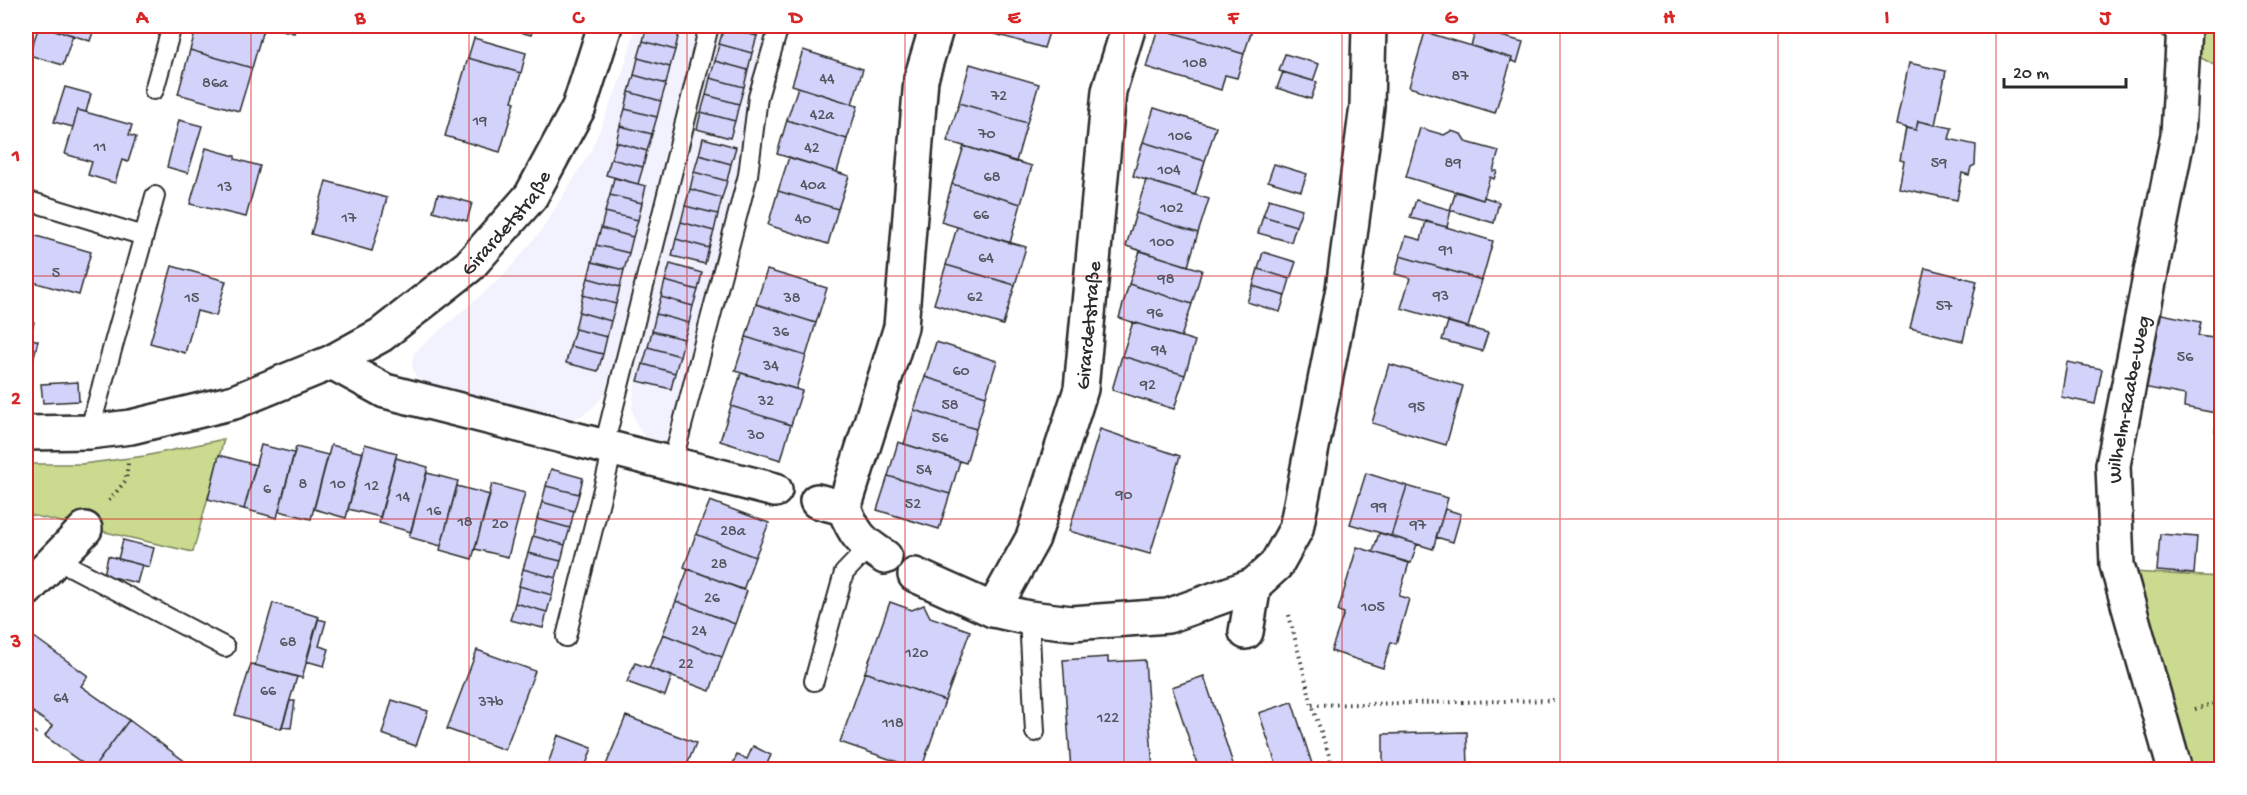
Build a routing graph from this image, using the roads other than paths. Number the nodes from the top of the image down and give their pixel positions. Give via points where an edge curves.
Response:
1 (172, 26) edge
2 (606, 26) edge
3 (709, 26) edge
4 (937, 26) edge
5 (1129, 26) edge
6 (1370, 26) edge
7 (2184, 26) edge
8 (777, 33) dead end
9 (154, 90) dead end
10 (155, 196) dead end
11 (26, 200) edge
12 (144, 236) junction
13 (332, 362) junction
14 (89, 432) junction
15 (26, 433) edge
16 (609, 448) junction
17 (672, 464) junction
18 (776, 490) dead end
19 (85, 529) dead end
20 (877, 552) joint
21 (56, 559) junction
22 (915, 574) dead end
23 (1265, 575) junction
24 (26, 590) edge
25 (993, 610) junction
26 (1029, 618) junction
27 (1246, 632) dead end
28 (566, 637) dead end
29 (225, 647) dead end
30 (814, 681) dead end
31 (1035, 732) dead end
32 (2175, 770) edge

1 - 9 lane
2 - 13 street, Girardetstraße via 579,107 531,196 470,267 381,335
3 - 16 lane
4 - 20 street via 921,79 901,327 830,505 854,534
5 - 25 street, Girardetstraße via 1109,91 1081,389 1033,538
6 - 23 street via 1367,106 1343,289 1296,529
7 - 32 street, Wilhelm-Raabe-Weg via 2178,135 2113,465 2117,565
8 - 17 lane via 758,97 748,175
10 - 12 lane
11 - 12 lane
12 - 14 lane
13 - 14 street, Girardetstraße via 234,402 131,427
13 - 16 street via 386,391
14 - 15 street, Girardetstraße
16 - 17 street
16 - 28 lane
17 - 18 street
19 - 21 street
20 - 30 lane via 844,573
21 - 24 street
21 - 29 lane
22 - 25 street
23 - 26 street via 1168,616 1072,623
23 - 27 street
25 - 26 street
26 - 31 lane

